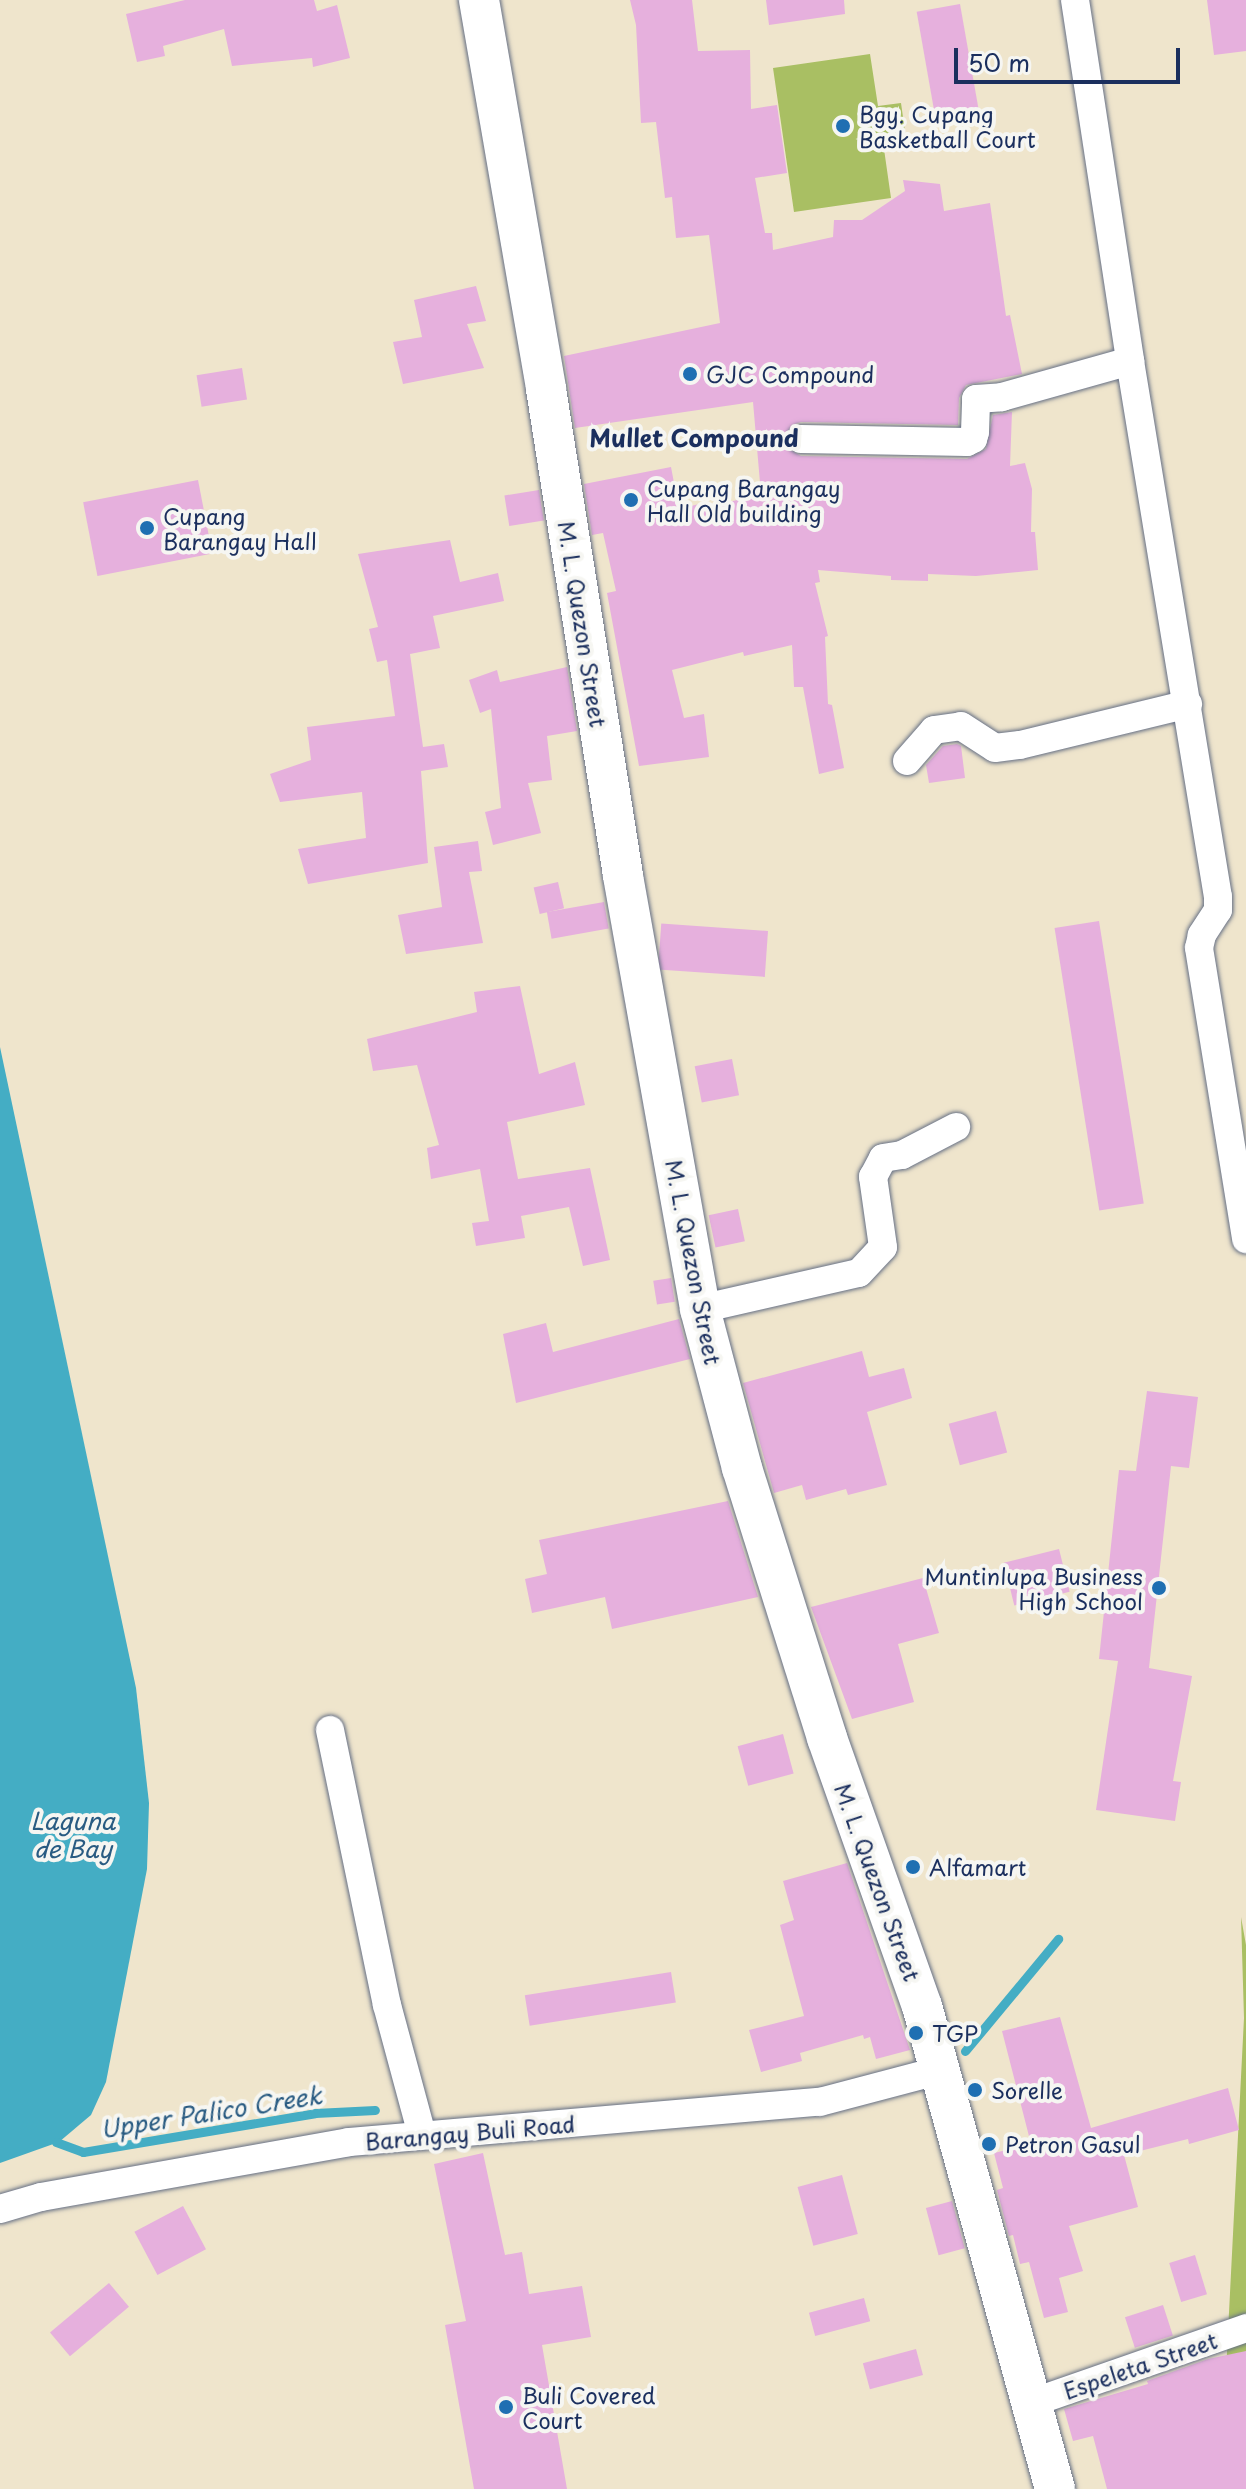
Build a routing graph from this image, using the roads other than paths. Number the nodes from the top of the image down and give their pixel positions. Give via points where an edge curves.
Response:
1 (479, 0) edge
2 (1075, 0) edge
3 (1130, 361) junction
4 (801, 439) dead end
5 (1188, 704) junction
6 (907, 761) dead end
7 (956, 1127) dead end
8 (1246, 1239) edge
9 (700, 1309) junction
10 (330, 1730) dead end
11 (941, 2070) junction
12 (422, 2135) junction
13 (0, 2209) edge
14 (1246, 2328) edge
15 (1034, 2402) junction
16 (1055, 2489) edge

1 - 9 main road, M. L. Quezon Street
2 - 3 street
3 - 4 street via 1002,397 976,399 975,432 967,442
3 - 5 street
5 - 6 street via 995,748 961,726 934,730
5 - 8 street via 1218,897 1218,910 1199,948
7 - 9 street via 902,1155 883,1158 873,1177 883,1247 859,1273
9 - 11 main road, M. L. Quezon Street via 742,1468 818,1708
10 - 12 street via 390,2019
11 - 12 street, Barangay Buli Road via 820,2102
11 - 15 main road, M. L. Quezon Street
12 - 13 street, Barangay Buli Road via 202,2167
14 - 15 street, Espeleta Street
15 - 16 main road, M. L. Quezon Street

